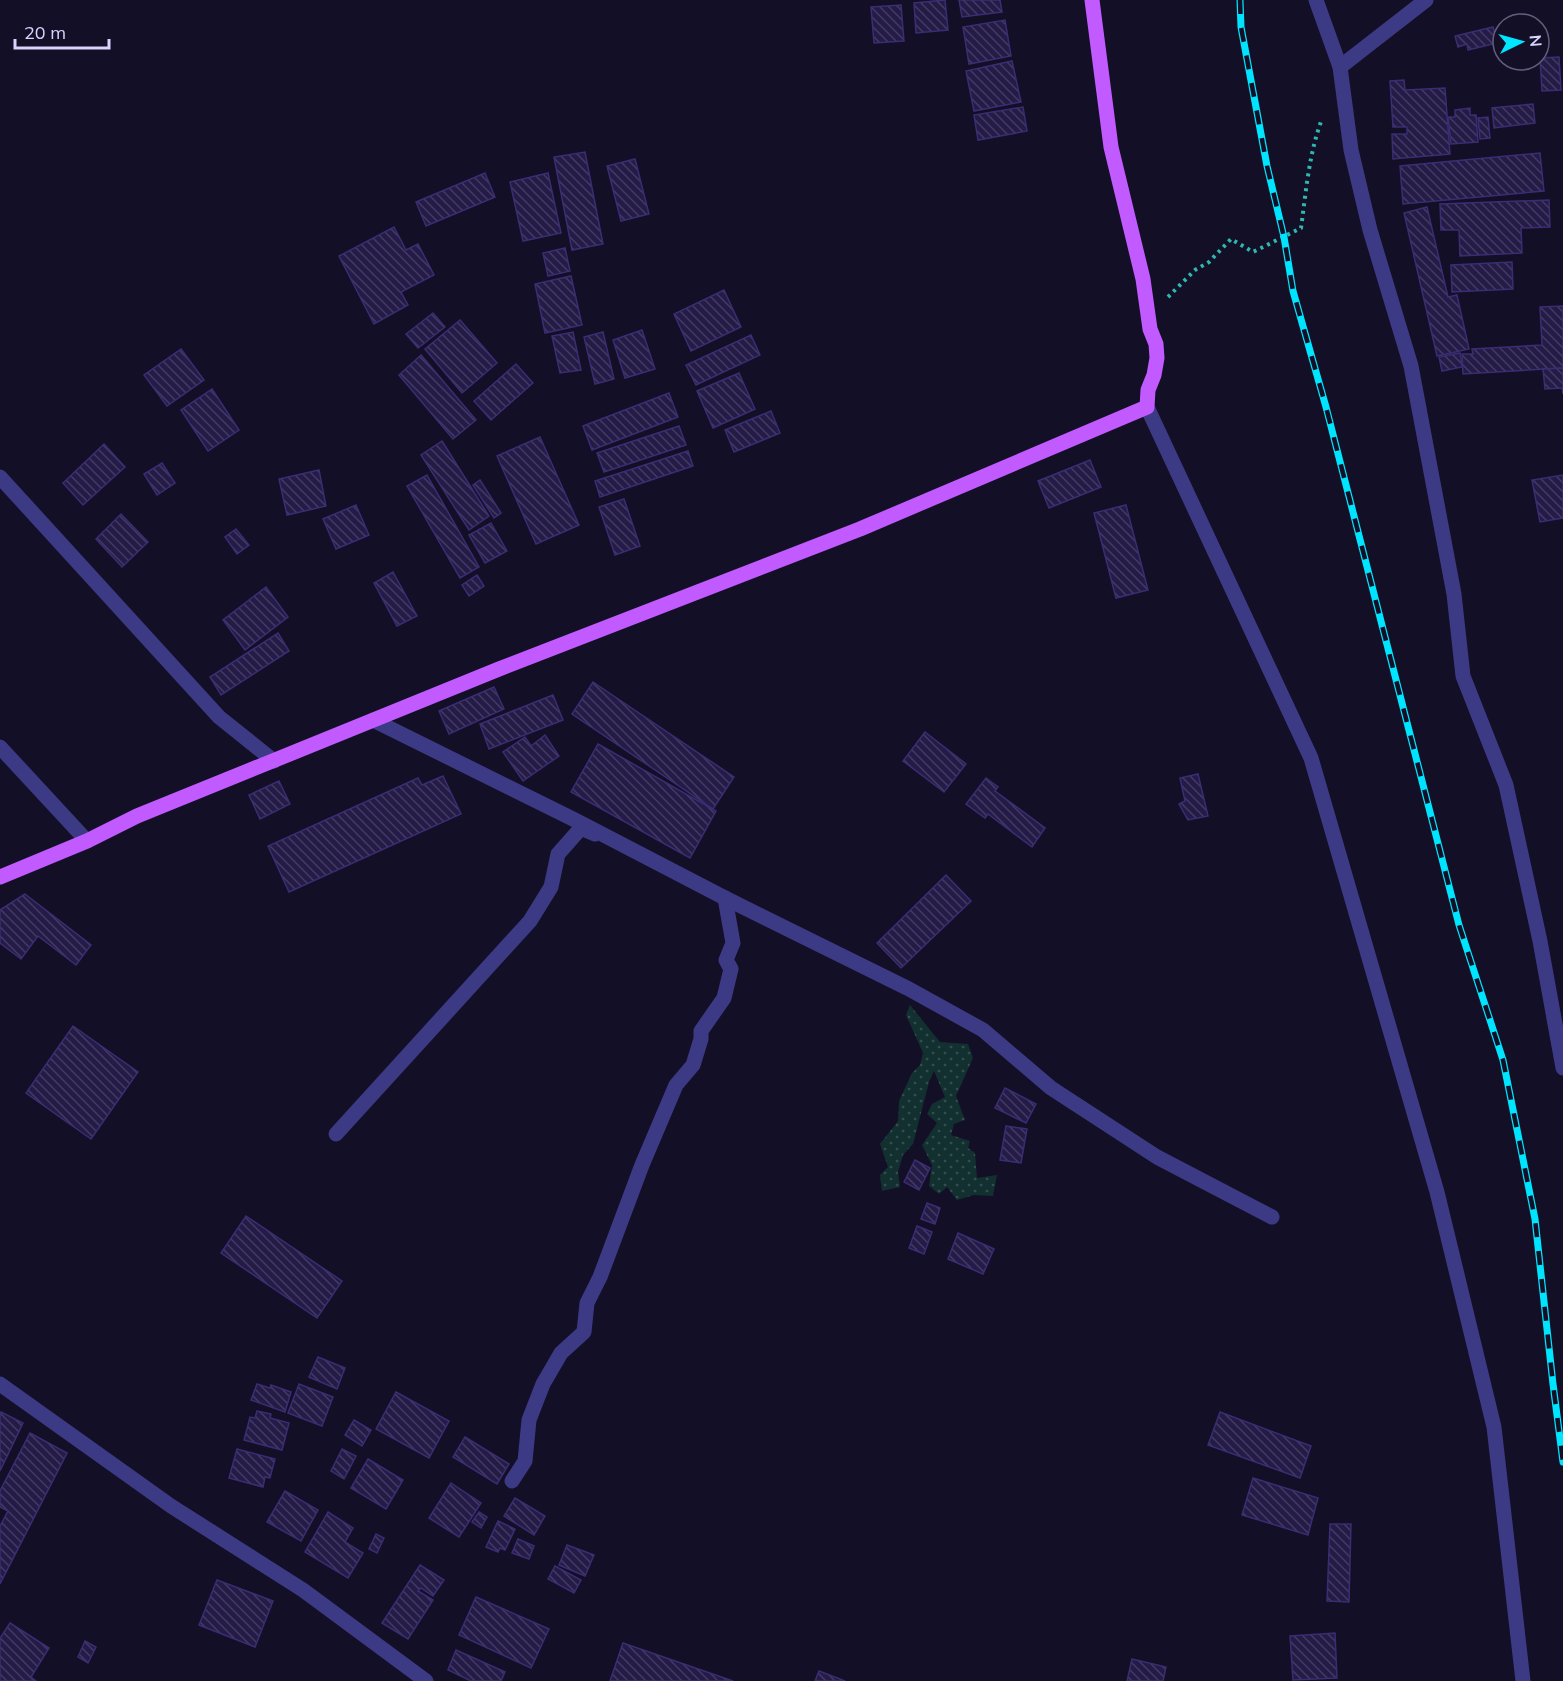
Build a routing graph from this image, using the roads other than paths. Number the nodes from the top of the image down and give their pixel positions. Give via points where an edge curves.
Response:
1 (1092, 0) edge
2 (1316, 0) edge
3 (1426, 0) edge
4 (1340, 67) junction
5 (1148, 407) junction
6 (0, 477) edge
7 (373, 720) junction
8 (0, 747) edge
9 (274, 761) junction
10 (87, 841) junction
11 (615, 841) junction
12 (0, 877) edge
13 (725, 898) junction
14 (1563, 1068) edge
15 (336, 1134) dead end
16 (1272, 1218) dead end
17 (0, 1384) edge
18 (512, 1481) dead end
19 (426, 1681) edge
20 (1523, 1681) edge

1 - 5 main road via 1111,147 1156,344
2 - 4 street
3 - 4 street
4 - 14 street via 1351,150 1370,230 1411,366 1455,594 1463,676 1506,785
5 - 7 main road via 860,529
5 - 20 street via 1311,758 1437,1192 1494,1427
6 - 9 street via 219,717
7 - 9 main road
7 - 11 street
8 - 10 street
9 - 10 main road via 137,816
10 - 12 main road
11 - 13 street
11 - 15 street via 581,828 558,854 551,886 530,921
13 - 16 street via 983,1030 1051,1088 1157,1157
13 - 18 street via 732,942 726,960 731,969 724,998 701,1031 693,1065 676,1085 642,1165 587,1303 584,1332 561,1353 543,1384 529,1420 525,1461
17 - 19 street via 171,1506 303,1590

